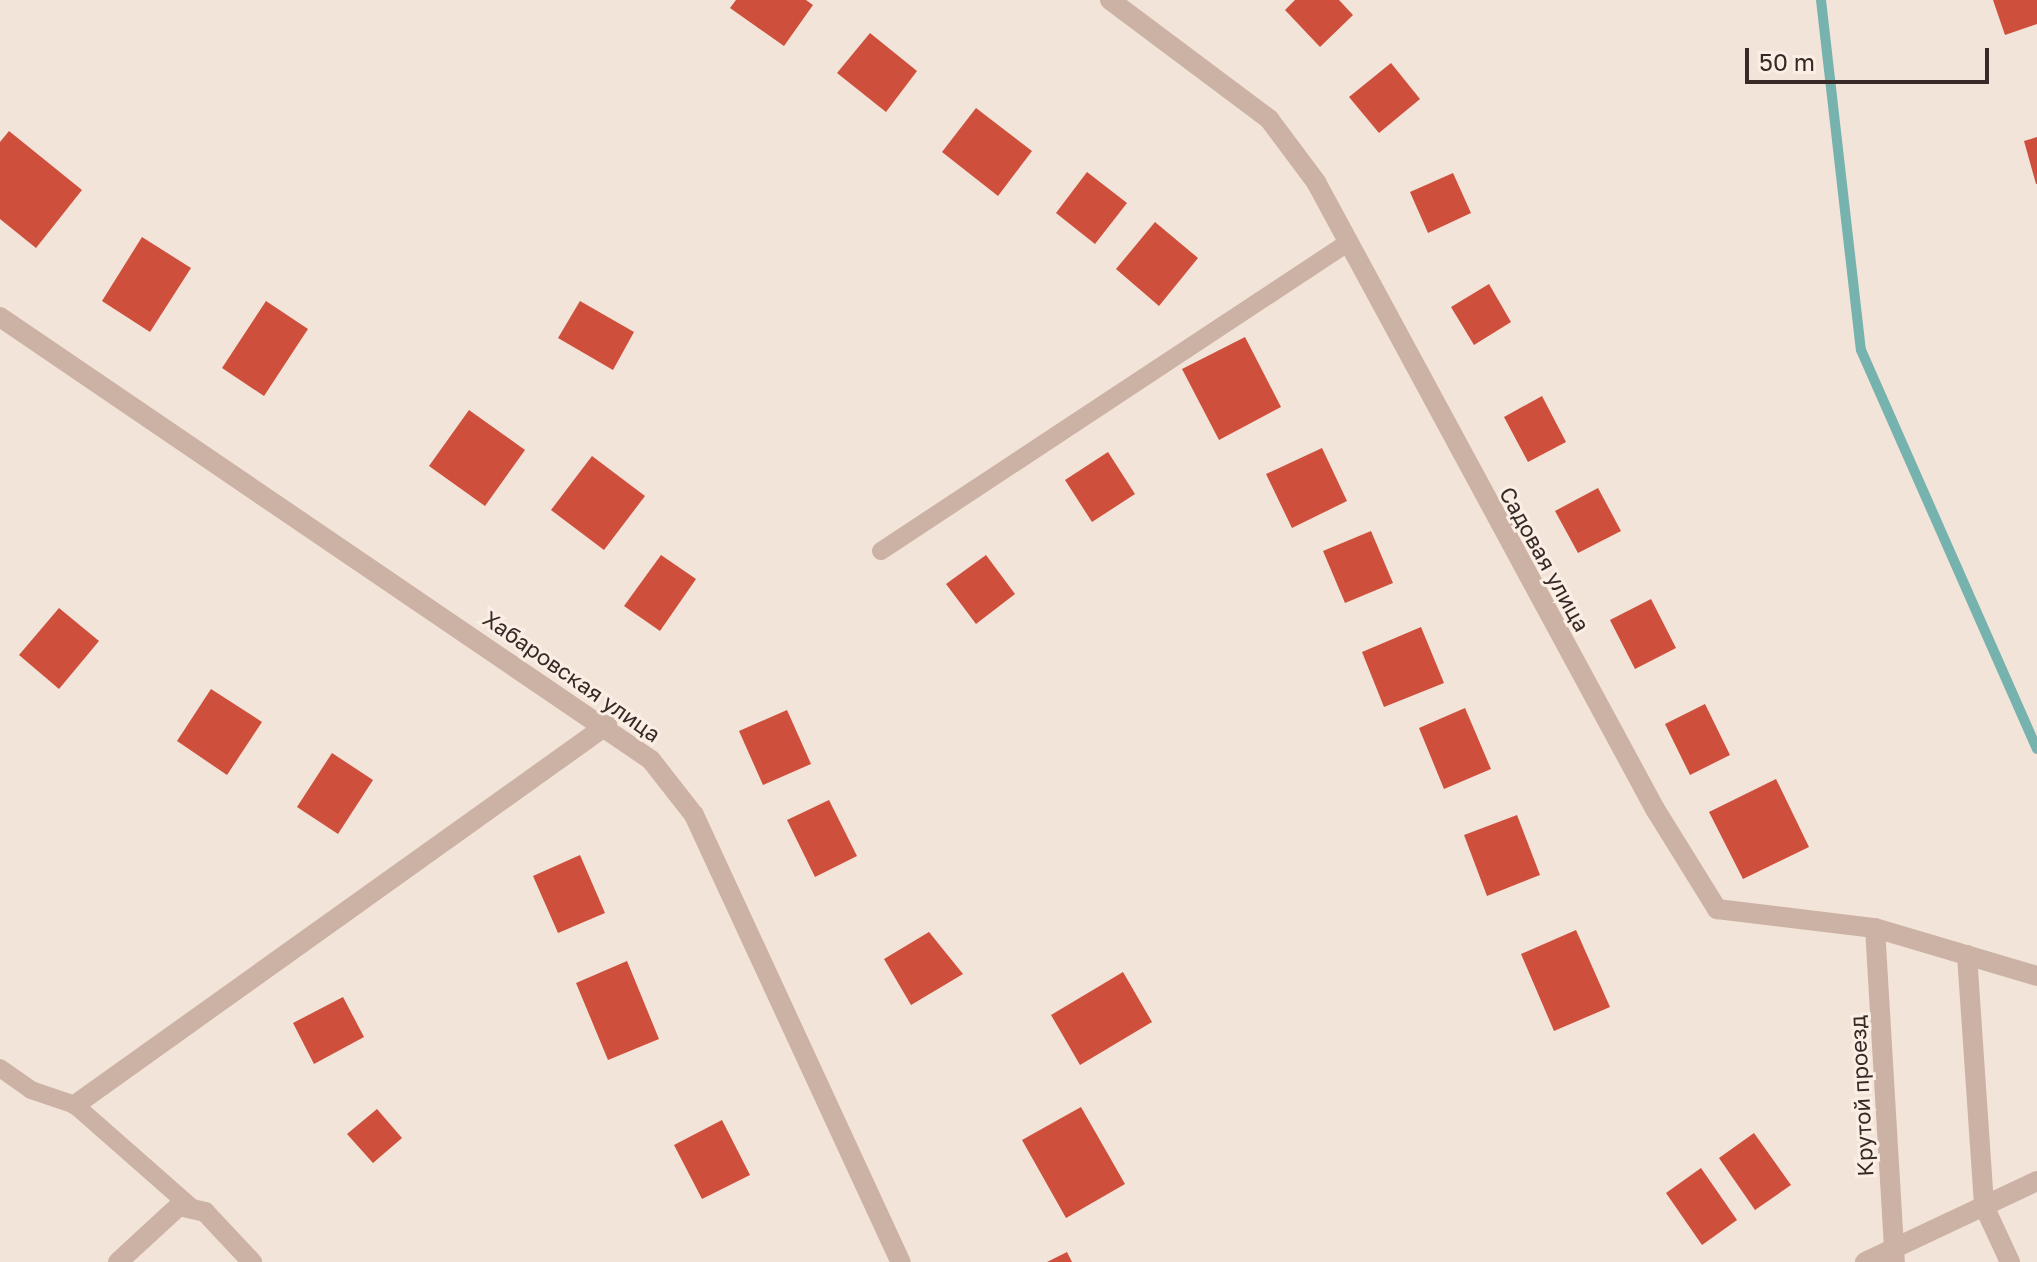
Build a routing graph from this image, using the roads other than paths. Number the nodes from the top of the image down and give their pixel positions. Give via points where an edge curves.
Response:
1 (1110, 0) edge
2 (1349, 242) junction
3 (0, 317) edge
4 (881, 551) dead end
5 (607, 725) junction
6 (1875, 928) junction
7 (1967, 955) junction
8 (2037, 976) edge
9 (0, 1068) edge
10 (75, 1105) junction
11 (2037, 1181) edge
12 (1984, 1206) junction
13 (191, 1207) junction
14 (1894, 1254) edge
15 (118, 1262) edge
16 (252, 1262) edge
17 (901, 1262) edge
18 (1865, 1262) edge
19 (2010, 1262) edge

1 - 2 street, Садовая улица via 1269,119
2 - 4 lane
2 - 6 street, Садовая улица via 1648,796 1717,909
3 - 5 street, Хабаровская улица
5 - 10 street
5 - 17 street, Хабаровская улица via 651,760 694,815
6 - 7 street, Садовая улица
6 - 14 street, Крутой проезд
7 - 8 street, Садовая улица
7 - 12 street
9 - 10 lane via 31,1090
10 - 13 lane
11 - 12 street
12 - 14 street
12 - 19 street
13 - 15 street via 167,1211
13 - 16 street via 218,1223
14 - 18 street

